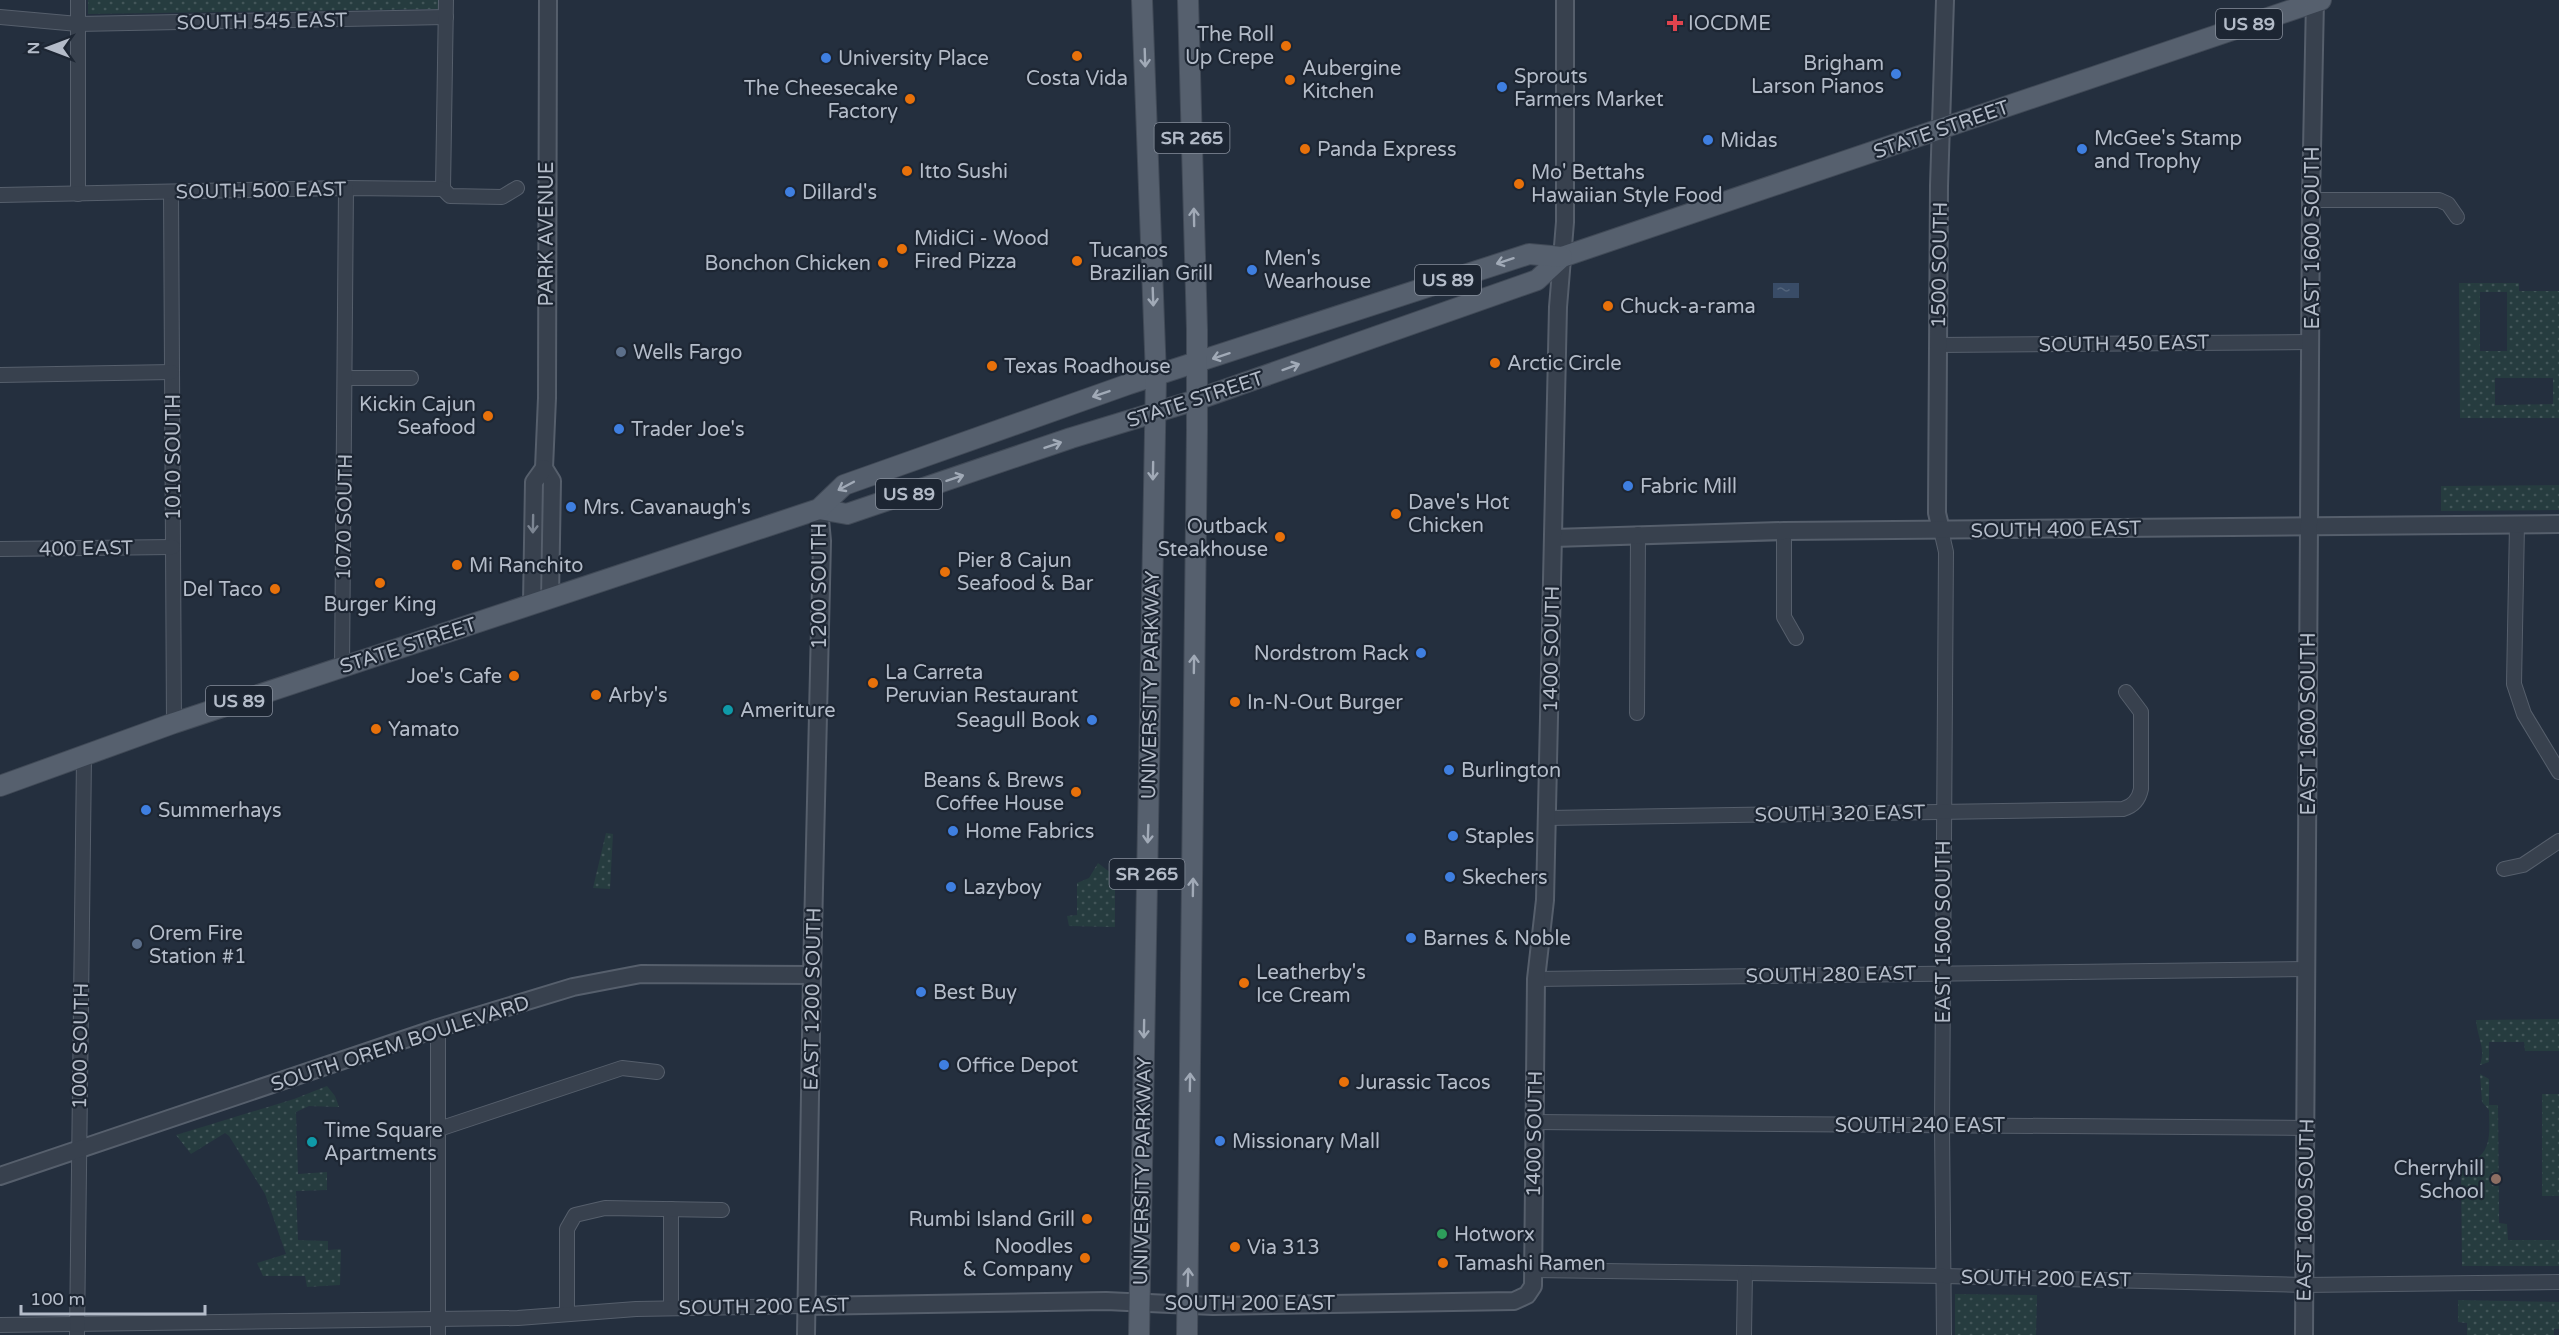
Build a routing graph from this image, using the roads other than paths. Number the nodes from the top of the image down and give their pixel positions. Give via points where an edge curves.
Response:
1 (78, 0) edge
2 (446, 0) edge
3 (548, 0) edge
4 (1142, 0) edge
5 (1188, 0) edge
6 (1566, 0) edge
7 (1946, 0) edge
8 (2317, 1) edge
9 (0, 17) edge
10 (446, 17) junction
11 (78, 24) junction
12 (1942, 128) junction
13 (346, 188) junction
14 (443, 189) junction
15 (517, 189) dead end
16 (171, 192) junction
17 (78, 194) junction
18 (0, 195) edge
19 (2311, 200) junction
20 (2457, 217) dead end
21 (1562, 257) junction
22 (2311, 342) junction
23 (1938, 345) junction
24 (1196, 364) junction
25 (172, 372) junction
26 (0, 375) edge
27 (1156, 376) junction
28 (345, 378) junction
29 (411, 378) dead end
30 (1196, 400) junction
31 (1155, 413) junction
32 (819, 509) junction
33 (2517, 524) junction
34 (2559, 524) edge
35 (2309, 527) junction
36 (1941, 530) junction
37 (1784, 531) junction
38 (1638, 534) junction
39 (1553, 538) junction
40 (173, 547) junction
41 (0, 549) edge
42 (541, 601) junction
43 (1796, 638) dead end
44 (819, 663) joint
45 (342, 667) junction
46 (2126, 692) dead end
47 (1637, 712) dead end
48 (174, 723) junction
49 (84, 757) junction
50 (2559, 772) edge
51 (0, 786) edge
52 (1944, 812) junction
53 (1547, 818) junction
54 (2559, 841) edge
55 (2504, 869) dead end
56 (2306, 969) junction
57 (1943, 973) junction
58 (812, 975) junction
59 (1536, 979) junction
60 (438, 1028) junction
61 (657, 1072) dead end
62 (1534, 1122) junction
63 (1942, 1126) junction
64 (2306, 1128) junction
65 (439, 1129) junction
66 (79, 1149) junction
67 (0, 1176) edge
68 (671, 1209) junction
69 (722, 1210) dead end
70 (1533, 1270) junction
71 (1745, 1274) junction
72 (1944, 1276) junction
73 (2559, 1282) edge
74 (2304, 1285) junction
75 (1527, 1295) joint
76 (1140, 1302) junction
77 (1187, 1305) junction
78 (806, 1306) junction
79 (671, 1308) junction
80 (567, 1314) junction
81 (438, 1319) junction
82 (0, 1325) edge
83 (77, 1330) edge
84 (438, 1335) edge
85 (806, 1335) edge
86 (1139, 1335) edge
87 (1187, 1335) edge
88 (1744, 1335) edge
89 (1944, 1335) edge
90 (2304, 1335) edge

1 - 11 street
2 - 10 street
3 - 42 street, PARK AVENUE via 547,398 544,468 534,482
4 -> 27 main road, UNIVERSITY PARKWAY / SR 265
24 -> 5 main road, SR 265
6 - 21 street, 1400 SOUTH
7 - 12 street, 1500 SOUTH
8 - 12 main road, STATE STREET / US 89
8 - 19 street, EAST 1600 SOUTH
9 - 11 street, SOUTH 545 EAST
10 - 11 street, SOUTH 545 EAST
10 - 14 street
11 - 17 street
12 - 21 main road, STATE STREET / US 89
12 - 23 street, 1500 SOUTH
13 - 14 street, SOUTH 500 EAST
13 - 16 street, SOUTH 500 EAST
13 - 28 street, 1070 SOUTH
14 - 15 street, SOUTH 500 EAST via 450,196 502,197
16 - 17 street, SOUTH 500 EAST
16 - 25 street, 1010 SOUTH
17 - 18 street, SOUTH 500 EAST
19 - 20 street via 2439,200 2448,204
19 - 22 street, EAST 1600 SOUTH
21 -> 24 main road, STATE STREET / US 89 via 1529,254
30 -> 21 main road, STATE STREET / US 89 via 1537,280
21 - 39 street, 1400 SOUTH
22 - 23 street, SOUTH 450 EAST
22 - 35 street, EAST 1600 SOUTH
23 - 36 street, 1500 SOUTH via 1937,513
24 - 27 main road, STATE STREET / US 89
24 - 30 main road, SR 265
25 - 26 street
25 - 40 street, 1010 SOUTH
27 - 31 main road, UNIVERSITY PARKWAY / SR 265
27 -> 32 main road, STATE STREET / US 89 via 844,485
28 - 29 street
28 - 45 street, 1070 SOUTH
30 - 31 main road, STATE STREET / US 89
77 -> 30 main road, SR 265
32 -> 31 main road, STATE STREET / US 89 via 847,514
31 -> 76 main road, UNIVERSITY PARKWAY / SR 265
32 - 42 main road, STATE STREET / US 89
32 - 44 street, 1200 SOUTH
33 - 34 street, SOUTH 400 EAST
33 - 35 street, SOUTH 400 EAST
33 - 50 street via 2514,684 2524,714
35 - 36 street, SOUTH 400 EAST
35 - 56 street, EAST 1600 SOUTH
36 - 37 street, SOUTH 400 EAST
36 - 52 street, EAST 1500 SOUTH via 1946,552
37 - 38 street, SOUTH 400 EAST
37 - 43 street via 1784,617
38 - 39 street, SOUTH 400 EAST
38 - 47 street
39 - 53 street, 1400 SOUTH
40 - 41 street, 400 EAST
40 - 48 street, 1010 SOUTH
42 - 45 main road, STATE STREET / US 89
44 - 58 street, EAST 1200 SOUTH
45 - 48 main road, STATE STREET / US 89
46 - 52 street, SOUTH 320 EAST via 2140,712 2141,789 2133,805 2123,809
48 - 49 main road, STATE STREET / US 89
49 - 51 main road, STATE STREET / US 89
49 - 66 street, 1000 SOUTH
52 - 53 street, SOUTH 320 EAST
52 - 57 street, EAST 1500 SOUTH
53 - 59 street, 1400 SOUTH via 1545,900
54 - 55 street via 2523,865
56 - 57 street, SOUTH 280 EAST
56 - 64 street, EAST 1600 SOUTH
57 - 59 street, SOUTH 280 EAST
57 - 63 street, EAST 1500 SOUTH
58 - 60 street, SOUTH OREM BOULEVARD via 641,974 573,987
58 - 78 street, EAST 1200 SOUTH
59 - 62 street, 1400 SOUTH
60 - 65 street
60 - 66 street, SOUTH OREM BOULEVARD
61 - 65 street via 622,1068
62 - 63 street, SOUTH 240 EAST
62 - 70 street, 1400 SOUTH
63 - 64 street, SOUTH 240 EAST
63 - 72 street, EAST 1500 SOUTH
64 - 74 street, EAST 1600 SOUTH
65 - 81 street
66 - 67 street, SOUTH OREM BOULEVARD
66 - 83 street, 1000 SOUTH
68 - 69 street
68 - 79 street
68 - 80 street via 590,1210 575,1215 567,1229
70 - 71 street, SOUTH 200 EAST
70 - 75 street, 1400 SOUTH via 1533,1286
71 - 72 street, SOUTH 200 EAST
71 - 88 street
72 - 74 street, SOUTH 200 EAST
72 - 89 street, EAST 1500 SOUTH
73 - 74 street, SOUTH 200 EAST
74 - 90 street, EAST 1600 SOUTH
75 - 77 street, SOUTH 200 EAST via 1514,1301
76 - 77 street, SOUTH 200 EAST
76 - 78 street, SOUTH 200 EAST
76 - 86 main road, UNIVERSITY PARKWAY / SR 265
77 - 87 main road, SR 265
78 - 79 street, SOUTH 200 EAST
78 - 85 street, EAST 1200 SOUTH
79 - 80 street, SOUTH 200 EAST
80 - 81 street, SOUTH 200 EAST
81 - 83 street, SOUTH 200 EAST
81 - 84 street
82 - 83 street, SOUTH 200 EAST

